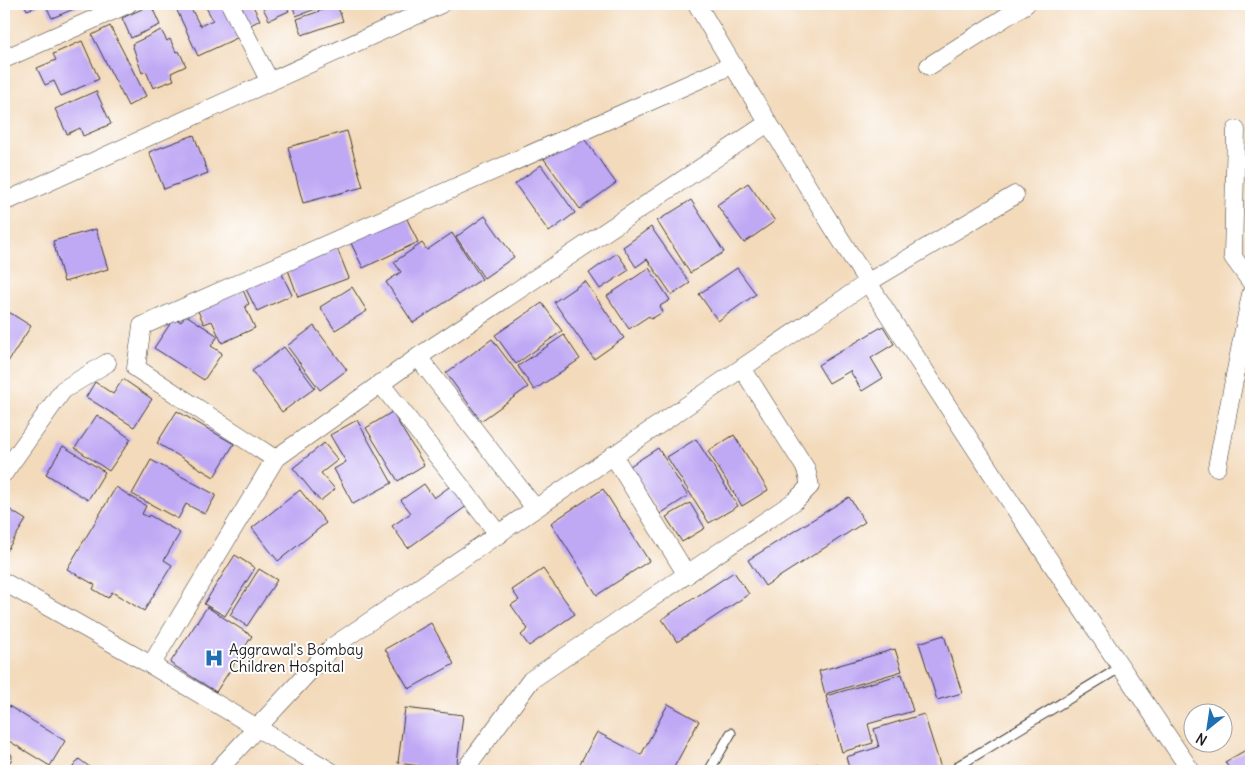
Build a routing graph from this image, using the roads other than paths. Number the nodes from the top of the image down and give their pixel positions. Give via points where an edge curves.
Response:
1 (128, 4) edge
2 (230, 4) edge
3 (440, 4) edge
4 (697, 4) edge
5 (1026, 4) edge
6 (4, 59) edge
7 (732, 65) junction
8 (929, 66) dead end
9 (270, 82) junction
10 (768, 123) junction
11 (1236, 130) dead end
12 (1015, 195) dead end
13 (4, 198) edge
14 (867, 282) junction
15 (1251, 282) edge
16 (1251, 294) edge
17 (418, 357) junction
18 (107, 363) dead end
19 (742, 368) junction
20 (380, 383) junction
21 (613, 455) junction
22 (274, 459) junction
23 (1217, 467) dead end
24 (4, 473) edge
25 (536, 508) junction
26 (499, 535) junction
27 (687, 575) junction
28 (4, 582) edge
29 (151, 664) junction
30 (1121, 667) junction
31 (256, 727) junction
32 (732, 733) dead end
33 (958, 766) dead end
34 (217, 771) edge
35 (330, 771) edge
36 (464, 771) edge
37 (709, 771) edge
38 (1191, 771) edge

1 - 6 street
2 - 9 street
3 - 9 street
4 - 7 street
5 - 8 street
7 - 10 street
7 - 22 street via 142,326 136,368
9 - 13 street
10 - 14 street
10 - 17 street
11 - 15 street via 1233,257
12 - 14 street
14 - 19 street
14 - 30 street
16 - 23 street
17 - 20 street
17 - 25 street
18 - 24 street via 63,390
19 - 21 street
19 - 27 street via 806,469 810,486 796,501
20 - 22 street
20 - 26 street
21 - 25 street
21 - 27 street
22 - 29 street
25 - 26 street
26 - 31 street via 332,647
27 - 36 street via 531,680
28 - 29 street
29 - 31 street
30 - 33 lane
30 - 38 street
31 - 34 street
31 - 35 street
32 - 37 lane

